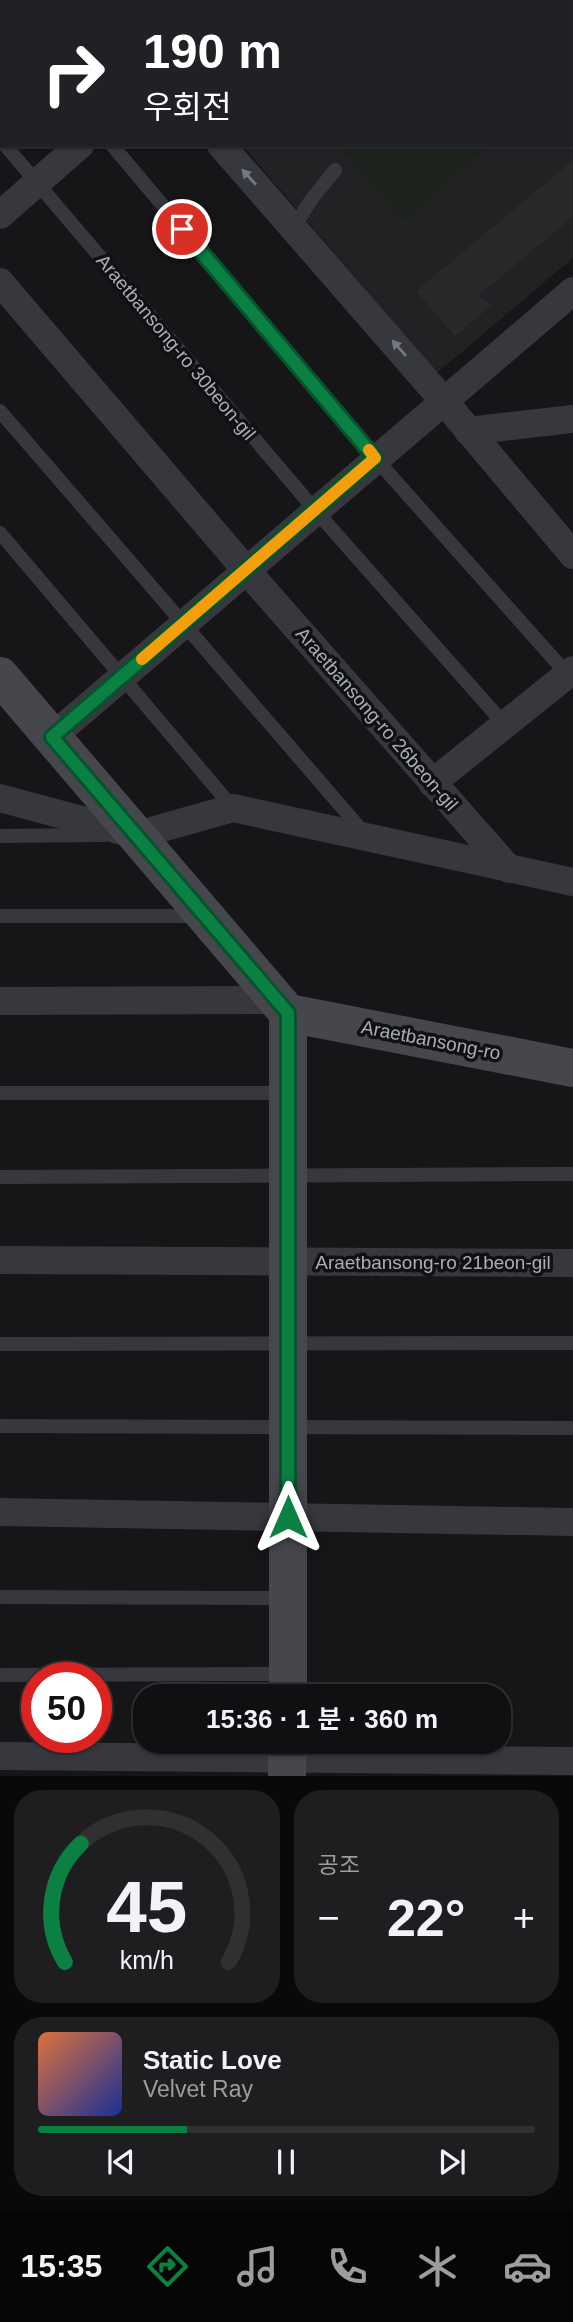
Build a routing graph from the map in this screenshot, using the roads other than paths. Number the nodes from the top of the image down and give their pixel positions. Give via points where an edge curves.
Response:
1 (6, 147) edge
2 (78, 147) edge
3 (114, 147) edge
4 (223, 147) edge
5 (335, 170) dead end
6 (37, 183) junction
7 (0, 215) edge
8 (294, 227) junction
9 (0, 282) edge
10 (573, 291) edge
11 (443, 400) junction
12 (0, 411) edge
13 (573, 419) edge
14 (468, 430) junction
15 (375, 458) junction
16 (315, 510) junction
17 (0, 533) edge
18 (573, 555) edge
19 (246, 570) junction
20 (183, 624) junction
21 (570, 673) edge
22 (0, 676) edge
23 (121, 677) junction
24 (505, 725) junction
25 (52, 737) junction
26 (432, 783) junction
27 (0, 798) edge
28 (233, 808) junction
29 (137, 835) junction
30 (0, 836) edge
31 (368, 838) junction
32 (509, 869) junction
33 (573, 883) edge
34 (0, 916) edge
35 (206, 916) junction
36 (0, 1001) edge
37 (283, 1006) junction
38 (573, 1068) edge
39 (0, 1093) edge
40 (288, 1093) junction
41 (573, 1174) edge
42 (288, 1175) junction
43 (0, 1177) edge
44 (0, 1260) edge
45 (288, 1262) junction
46 (573, 1263) edge
47 (573, 1343) edge
48 (0, 1344) edge
49 (288, 1344) junction
50 (0, 1426) edge
51 (288, 1427) junction
52 (573, 1428) edge
53 (0, 1512) edge
54 (288, 1517) junction
55 (573, 1522) edge
56 (0, 1597) edge
57 (288, 1598) junction
58 (0, 1675) edge
59 (259, 1684) edge
60 (288, 1684) edge
61 (0, 1756) edge
62 (287, 1759) edge
63 (573, 1761) edge

1 - 6 lane, Araetbansong-ro 30beon-gil
2 - 6 street
3 - 15 lane
8 -> 4 street
5 - 8 lane
6 - 7 street
6 - 16 lane, Araetbansong-ro 30beon-gil
11 -> 8 street
9 - 19 street
10 - 11 street
11 - 14 street
11 - 15 street
12 - 20 lane
13 - 14 street
14 - 18 street
15 - 16 street
15 - 21 lane
16 - 19 street
16 - 24 lane, Araetbansong-ro 30beon-gil
17 - 23 lane
19 - 20 street
19 - 26 street, Araetbansong-ro 26beon-gil
20 - 23 street
20 - 31 lane
21 - 24 street
22 - 25 main road
23 - 25 street
23 - 28 lane
24 - 26 street
25 - 29 main road
26 - 32 street, Araetbansong-ro 26beon-gil
27 - 29 street
28 - 29 street
28 - 31 street
29 - 30 lane
29 - 35 main road
31 - 32 street
32 - 33 street
34 - 35 lane
35 - 37 main road
36 - 37 street
37 - 38 main road, Araetbansong-ro
37 - 40 main road
39 - 40 lane
40 - 42 main road
41 - 42 lane
42 - 43 lane
42 - 45 main road
44 - 45 street, Araetbansong-ro 21beon-gil
45 - 46 street, Araetbansong-ro 21beon-gil
45 - 49 main road
47 - 49 lane
48 - 49 lane
49 - 51 main road
50 - 51 lane
51 - 52 lane
51 - 54 main road
53 - 54 street
54 - 55 street
54 - 57 main road
56 - 57 lane
57 - 60 main road
58 - 59 lane
61 - 62 street
62 - 63 street

